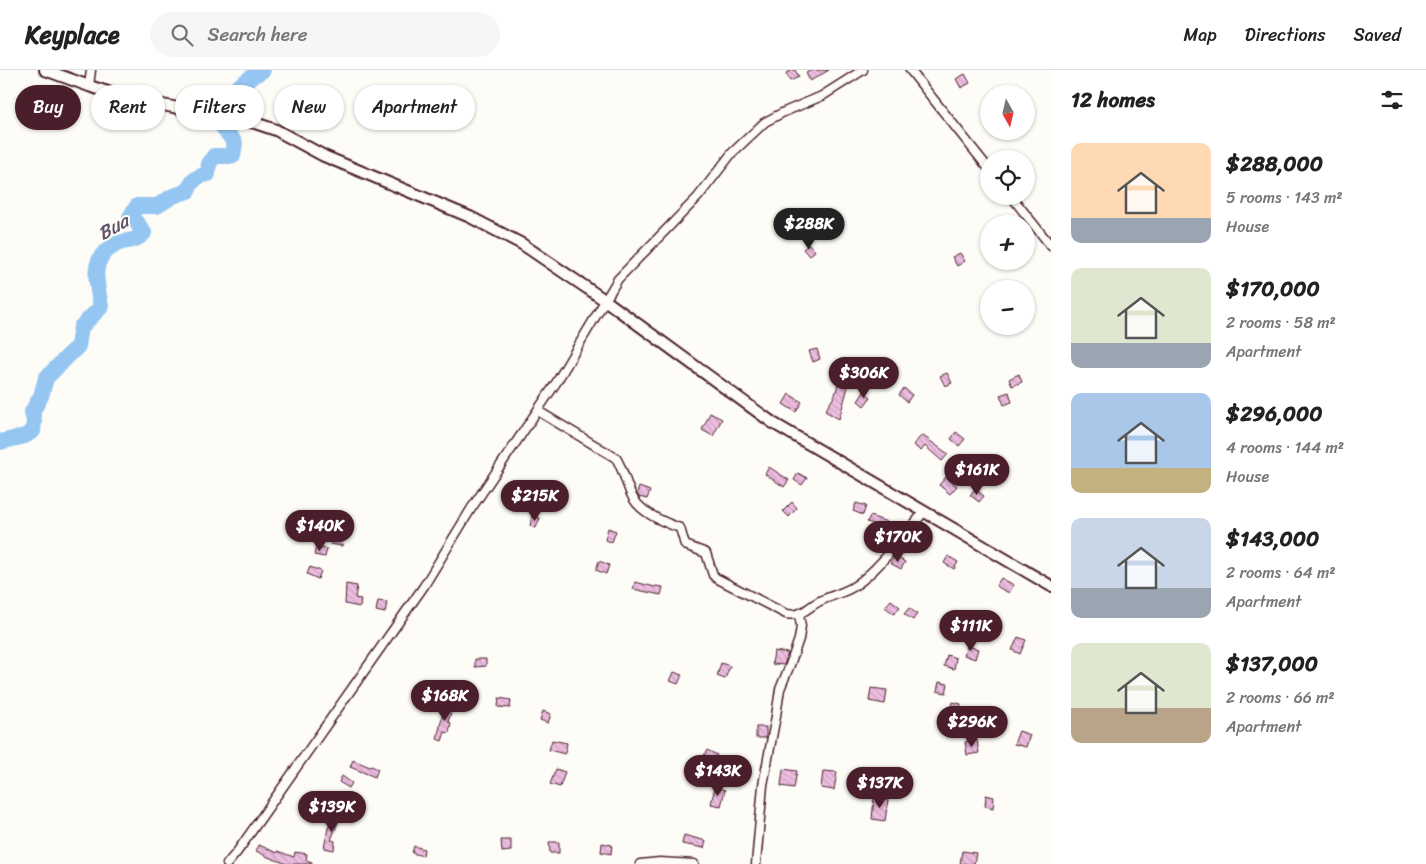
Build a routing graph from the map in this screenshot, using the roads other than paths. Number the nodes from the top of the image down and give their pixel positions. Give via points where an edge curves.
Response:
1 (45, 70) edge
2 (91, 70) edge
3 (863, 70) edge
4 (910, 70) edge
5 (89, 86) junction
6 (980, 158) edge
7 (1018, 205) edge
8 (1051, 246) edge
9 (606, 301) junction
10 (538, 411) junction
11 (924, 512) junction
12 (1051, 586) edge
13 (799, 614) junction
14 (227, 864) edge
15 (640, 864) edge
16 (694, 864) edge
17 (756, 864) edge

1 - 5 street
2 - 5 street
3 - 9 street via 822,96 765,122 732,153 698,197 618,279
4 - 6 street
5 - 9 street via 127,98 214,114 276,130 324,156 470,217 522,244
7 - 8 street
9 - 10 street
9 - 11 street via 774,423
10 - 13 street via 616,458 623,468 632,497 659,521 680,528 686,545 704,550 716,578 786,614
10 - 14 street via 471,509 424,586
11 - 12 street
11 - 13 street via 855,586 823,599
13 - 17 street via 799,639 780,689 765,775
15 - 16 street

